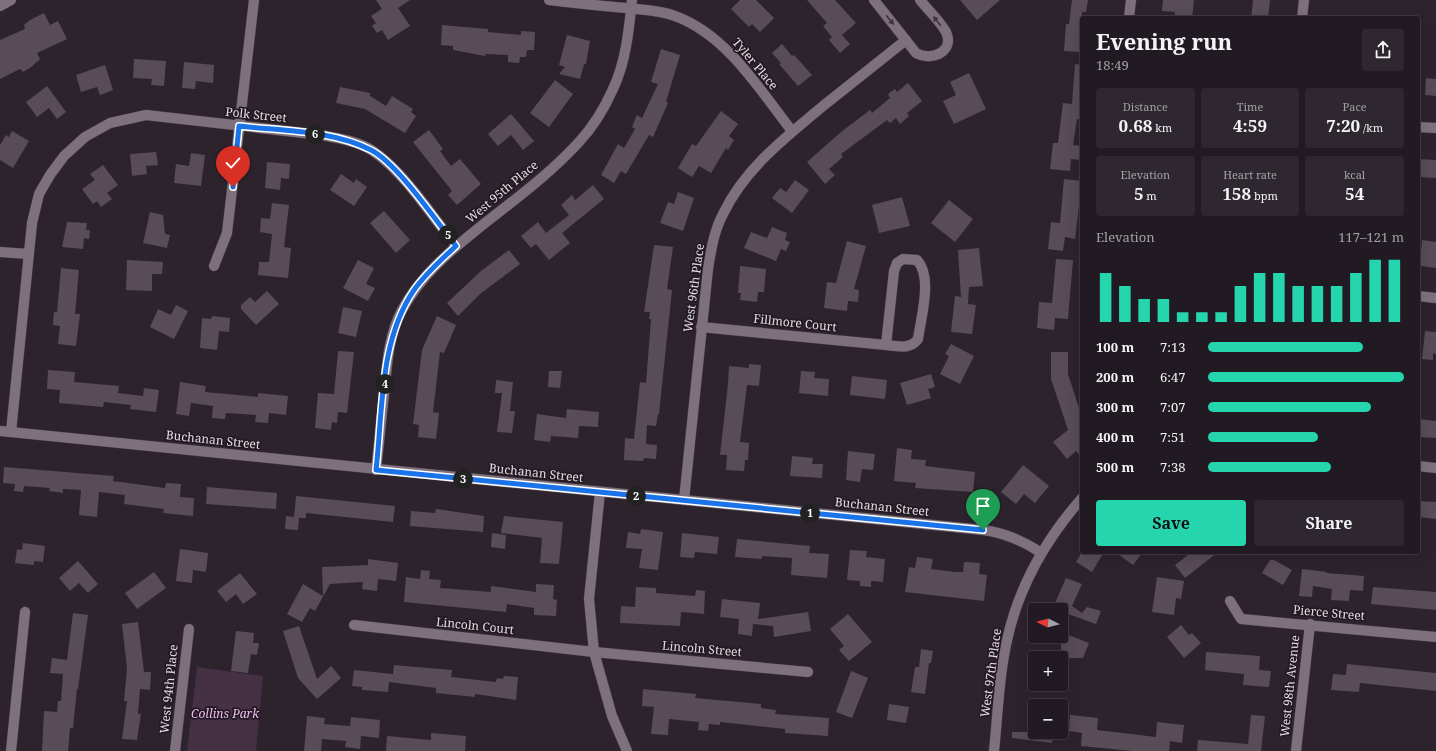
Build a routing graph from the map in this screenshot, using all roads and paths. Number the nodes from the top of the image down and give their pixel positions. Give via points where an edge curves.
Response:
1 (11, 0) edge
2 (254, 0) edge
3 (549, 0) edge
4 (874, 0) edge
5 (920, 0) edge
6 (1131, 0) edge
7 (1304, 0) edge
8 (631, 4) edge
9 (0, 6) edge
10 (1129, 16) edge
11 (1302, 16) edge
12 (906, 40) junction
13 (239, 126) junction
14 (1420, 127) edge
15 (1436, 128) edge
16 (792, 131) junction
17 (456, 246) junction
18 (0, 252) edge
19 (28, 254) junction
20 (214, 266) dead end
21 (1420, 296) edge
22 (1436, 298) edge
23 (701, 327) junction
24 (886, 345) junction
25 (0, 431) edge
26 (11, 432) junction
27 (1420, 466) edge
28 (1436, 468) edge
29 (376, 470) junction
30 (600, 492) junction
31 (684, 500) junction
32 (1080, 500) edge
33 (1040, 552) junction
34 (1230, 601) dead end
35 (25, 612) dead end
36 (1310, 624) junction
37 (354, 625) dead end
38 (189, 629) dead end
39 (1436, 637) edge
40 (594, 652) junction
41 (808, 672) dead end
42 (11, 751) edge
43 (175, 751) edge
44 (627, 751) edge
45 (994, 751) edge
46 (1296, 751) edge

1 - 9 street
2 - 13 street
3 - 8 street, Tyler Place
4 -> 12 street
12 -> 5 street via 916,53 924,57 941,54 947,44 946,33
6 - 10 street
7 - 11 street
8 - 16 street, Tyler Place via 674,16 693,24 714,38 732,55
8 - 17 street, West 95th Place via 623,56 614,88 580,142 531,186
12 - 16 street, West 96th Place
13 - 17 street, Polk Street via 321,135 347,140 372,150 394,168
13 - 19 street, Polk Street via 146,115 110,123 84,137 64,156 39,194
13 - 20 street via 228,234
14 - 15 street
16 - 23 street, West 96th Place via 752,169 722,215 713,242
17 - 29 street, West 95th Place via 429,271 414,290 392,335 387,358
18 - 19 street
19 - 26 street, Polk Street
21 - 22 street
23 - 24 street, Fillmore Court
23 - 31 street, West 96th Place
24 - 24 street, Fillmore Court via 894,271 897,263 903,259 917,260 923,266 925,277 918,339 906,347
25 - 26 street, Buchanan Street
26 - 29 street, Buchanan Street
27 - 28 street
29 - 30 street, Buchanan Street
30 - 31 street, Buchanan Street
30 - 40 street via 589,599
31 - 33 street, Buchanan Street via 998,532 1022,540
32 - 33 street, West 97th Place
33 - 45 street, West 97th Place via 1016,606 1007,637
34 - 36 street, Pierce Street via 1241,619
35 - 42 street
36 - 39 street, Pierce Street
36 - 46 street, West 98th Avenue
37 - 40 street, Lincoln Court
38 - 43 street, West 94th Place
40 - 41 street, Lincoln Street
40 - 44 street via 612,716

